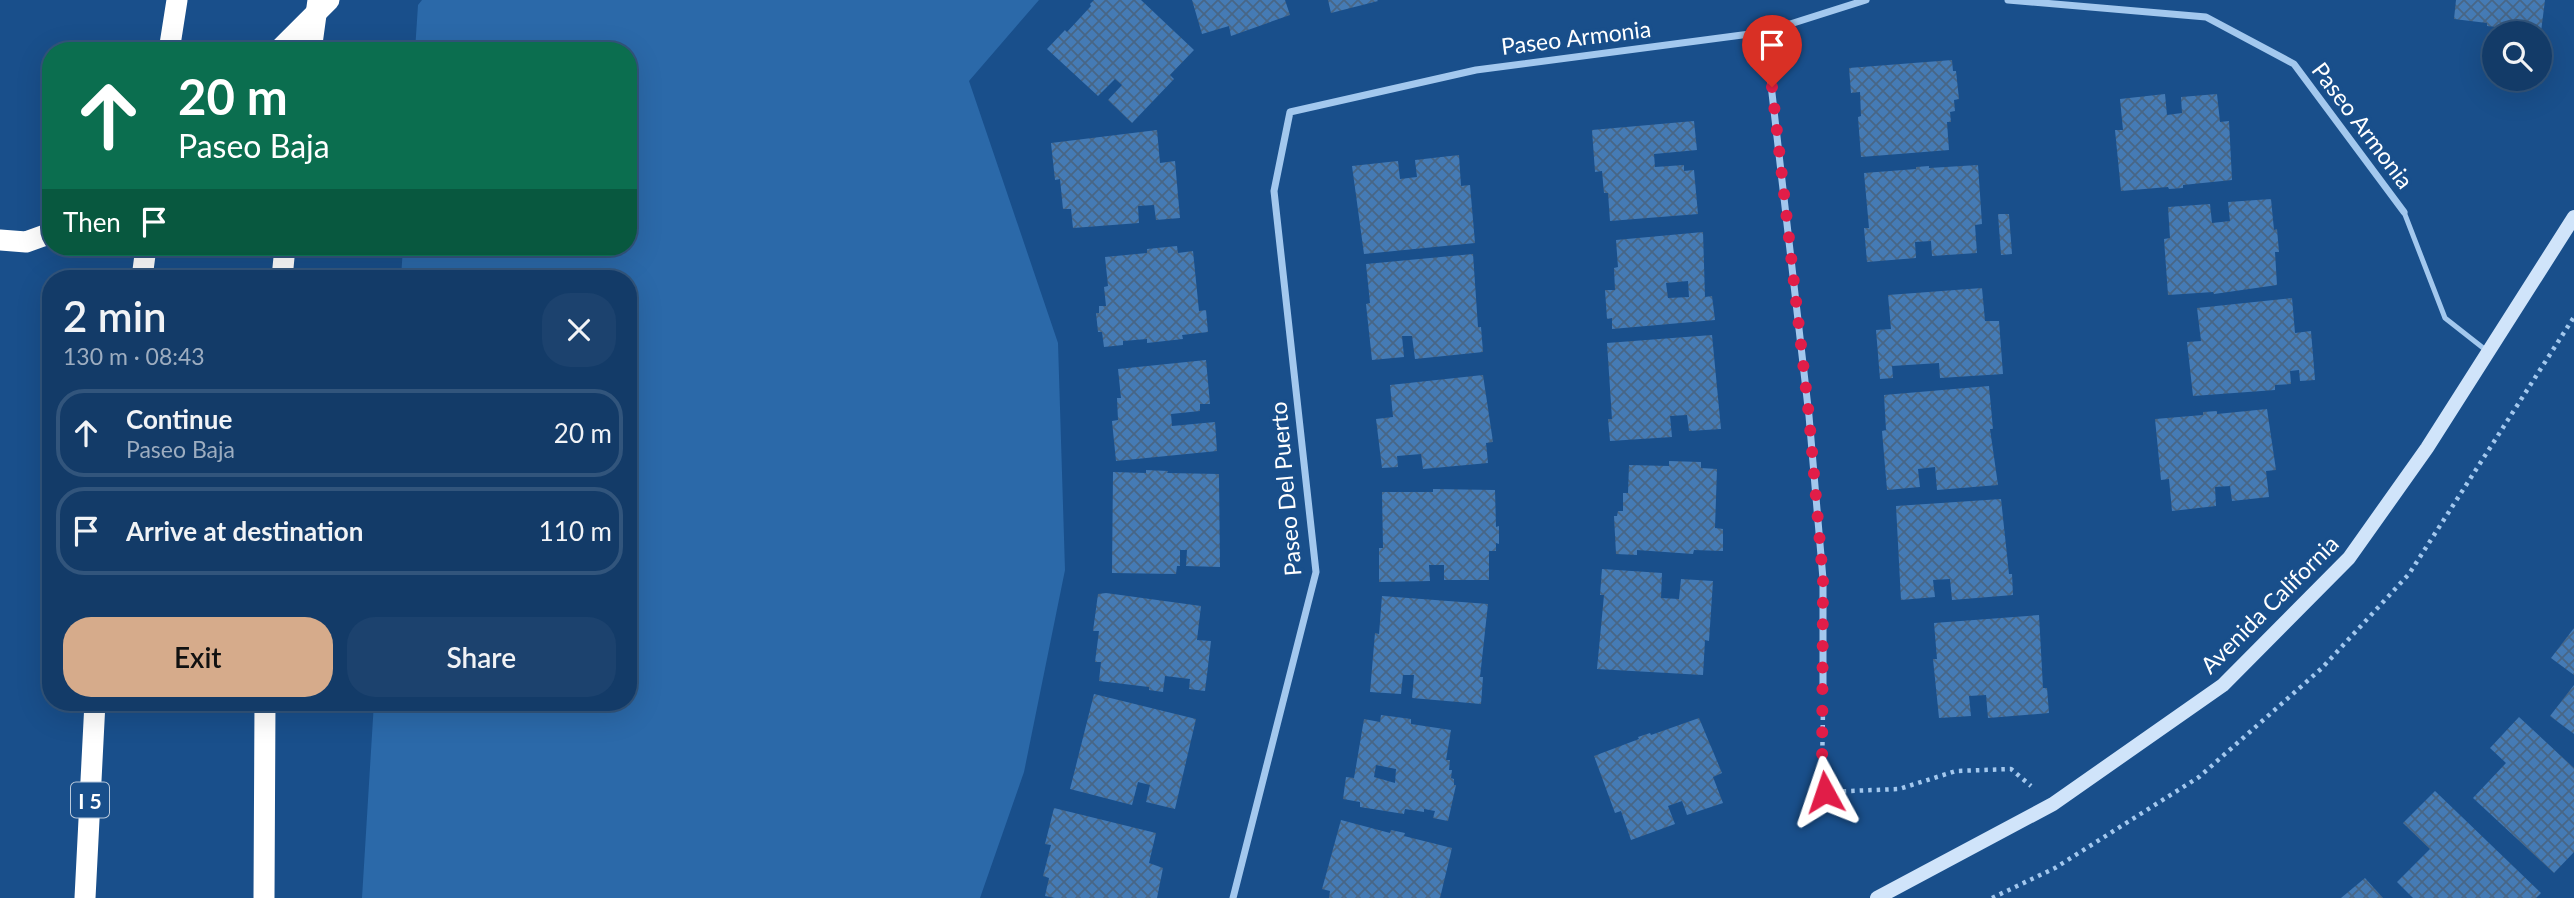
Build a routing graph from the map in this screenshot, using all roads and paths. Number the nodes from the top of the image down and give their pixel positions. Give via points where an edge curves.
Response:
1 (318, 0) edge
2 (329, 0) edge
3 (1866, 0) edge
4 (2007, 0) edge
5 (175, 10) edge
6 (1765, 32) junction
7 (170, 42) edge
8 (287, 42) edge
9 (312, 42) edge
10 (1290, 113) joint
11 (2404, 212) joint
12 (2574, 218) edge
13 (42, 236) edge
14 (0, 240) edge
15 (2574, 317) edge
16 (2487, 351) junction
17 (1823, 687) joint
18 (95, 711) edge
19 (265, 711) edge
20 (2053, 804) junction
21 (85, 898) edge
22 (264, 898) edge
23 (1233, 898) edge
24 (1877, 898) edge
25 (1992, 898) edge

1 - 9 highway, bridge
2 - 8 highway
3 - 6 street, Paseo Armonia
4 - 11 street, Paseo Armonia via 2206,17 2294,64
5 - 7 highway
6 - 10 street, Paseo Armonia via 1475,70
6 - 17 street via 1810,429 1823,579
10 - 23 street, Paseo Del Puerto via 1274,191 1316,572
11 - 16 lane via 2445,318
12 - 16 street, Avenida California
13 - 14 highway via 26,242
15 - 25 path via 2409,574 2322,668 2199,777 2055,868
16 - 20 street, Avenida California via 2427,448 2349,558 2223,685
17 - 20 path via 1825,792 1899,789 1956,772 2011,769
18 - 21 highway, I 5
19 - 22 highway
20 - 24 street, Avenida California

